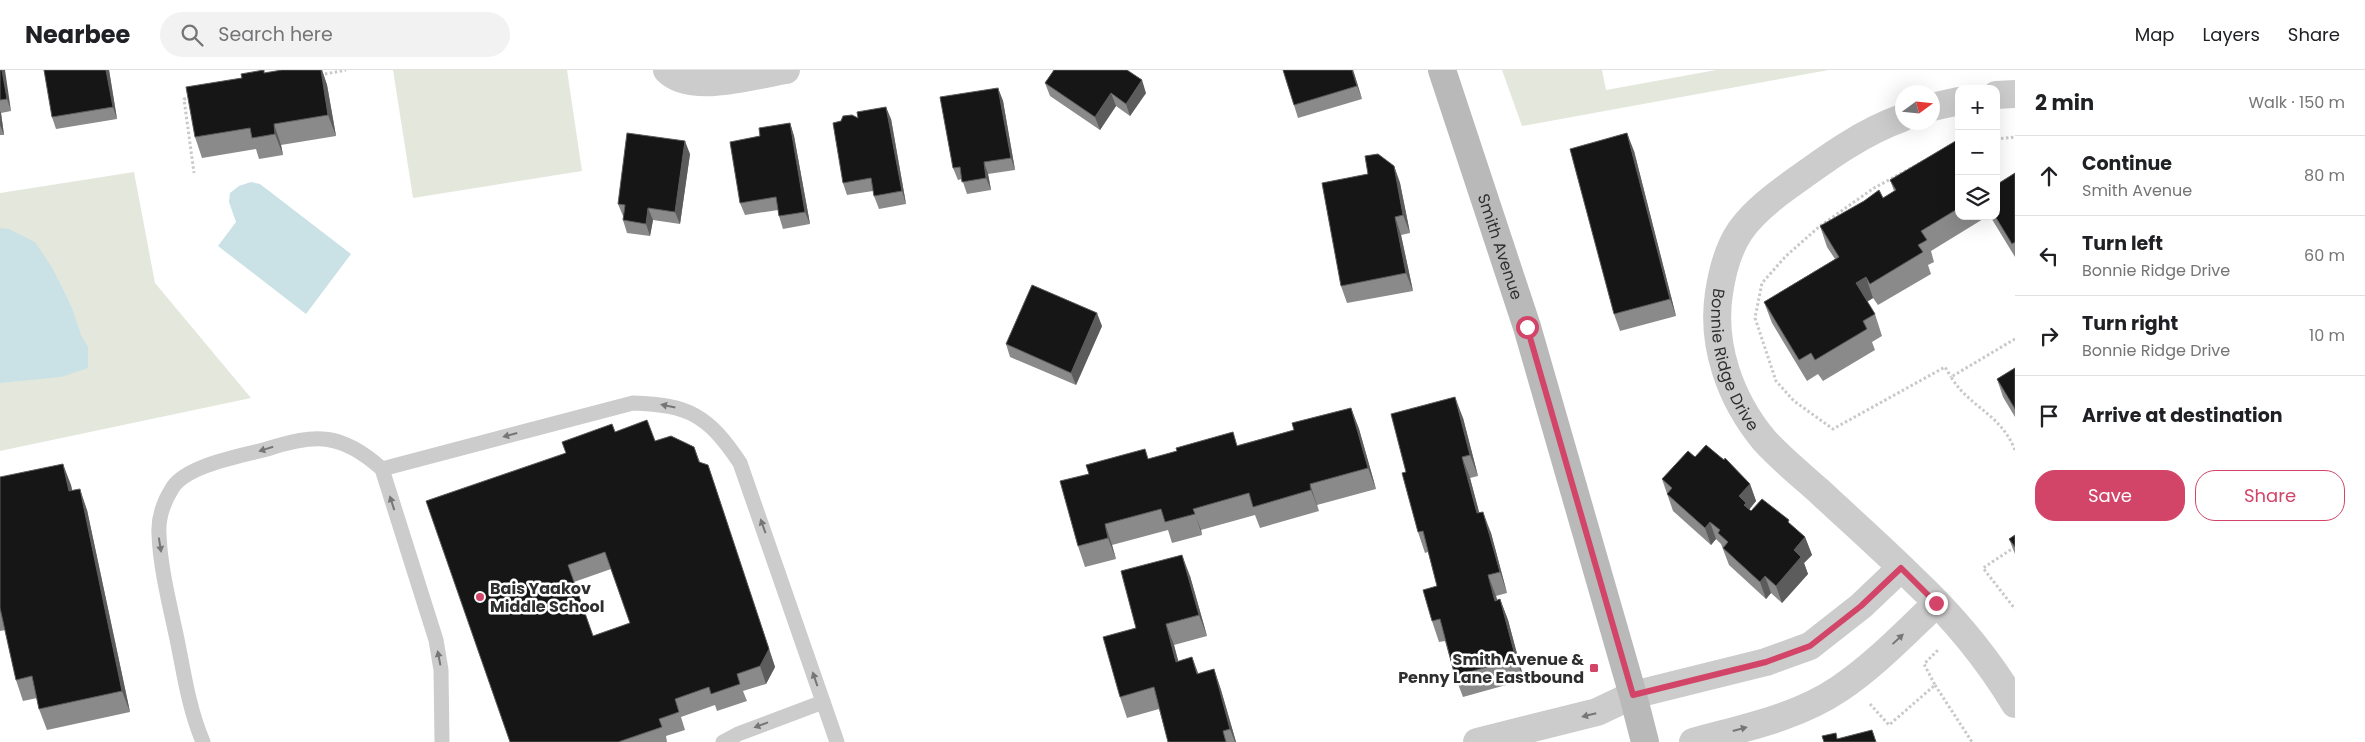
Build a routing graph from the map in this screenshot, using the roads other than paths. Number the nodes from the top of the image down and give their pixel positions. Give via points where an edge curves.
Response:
1 (667, 70) edge
2 (786, 70) edge
3 (1442, 70) edge
4 (2015, 94) edge
5 (2000, 95) edge
6 (1955, 102) edge
7 (1940, 105) edge
8 (1895, 121) edge
9 (382, 469) junction
10 (1901, 568) junction
11 (1936, 603) junction
12 (1633, 695) junction
13 (823, 702) junction
14 (2015, 704) edge
15 (203, 742) edge
16 (442, 742) edge
17 (723, 742) edge
18 (837, 742) edge
19 (1477, 742) edge
20 (1645, 742) edge
21 (1694, 742) edge

1 - 2 street via 692,83
3 - 12 main road, Smith Avenue via 1527,327
4 - 5 street
6 - 7 street
8 - 10 street, Bonnie Ridge Drive via 1833,154 1762,204 1736,233 1722,270 1716,316 1722,360 1739,404 1765,440
13 -> 9 lane via 740,463 727,443 696,414 666,404 633,403
9 -> 15 lane via 363,452 337,440 314,439 293,441 192,471 174,486 160,512 158,534 194,720
16 -> 9 lane via 442,670 436,640
10 - 11 street, Bonnie Ridge Drive
10 - 12 street via 1861,606 1810,646 1766,662
11 - 14 street, Bonnie Ridge Drive via 1982,656
21 -> 11 street via 1771,721 1839,689 1879,657
12 -> 19 street via 1597,712
12 - 20 main road, Smith Avenue
13 -> 17 lane
13 - 18 lane

